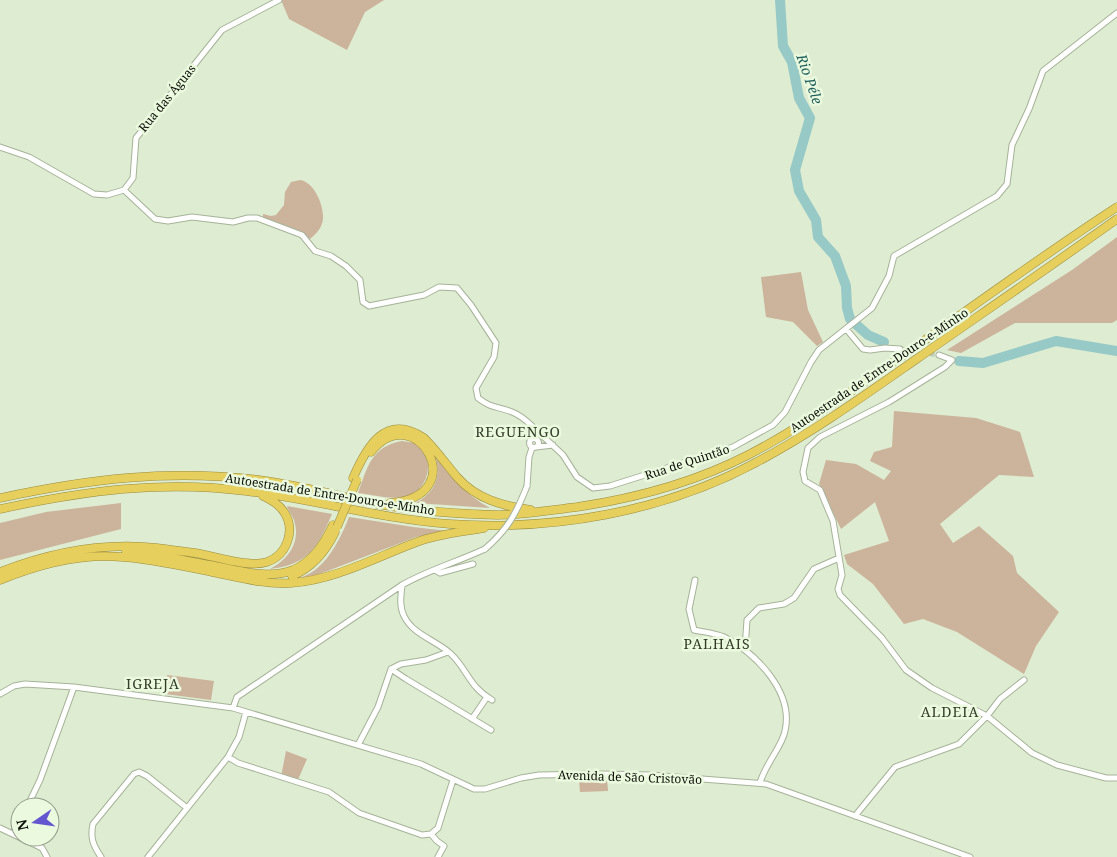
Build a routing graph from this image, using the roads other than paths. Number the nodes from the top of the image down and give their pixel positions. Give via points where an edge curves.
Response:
1 (279, 0) edge
2 (1117, 13) edge
3 (0, 147) edge
4 (124, 190) junction
5 (1117, 207) edge
6 (1117, 219) edge
7 (849, 327) junction
8 (900, 349) tunnel mouth
9 (939, 355) dead end
10 (532, 426) junction
11 (553, 445) junction
12 (534, 448) junction
13 (355, 479) junction
14 (257, 492) junction
15 (0, 498) edge
16 (378, 504) junction
17 (0, 509) edge
18 (541, 511) junction
19 (335, 526) junction
20 (503, 526) junction
21 (79, 550) junction
22 (839, 558) junction
23 (473, 564) dead end
24 (435, 570) junction
25 (0, 572) edge
26 (233, 576) junction
27 (0, 580) edge
28 (695, 580) dead end
29 (402, 585) junction
30 (745, 650) junction
31 (448, 652) junction
32 (391, 669) junction
33 (1024, 680) dead end
34 (74, 687) junction
35 (0, 694) edge
36 (233, 708) junction
37 (246, 712) junction
38 (987, 716) junction
39 (472, 719) junction
40 (491, 730) dead end
41 (358, 745) junction
42 (228, 757) junction
43 (1117, 778) edge
44 (453, 780) junction
45 (760, 783) junction
46 (31, 797) edge
47 (187, 808) junction
48 (855, 816) junction
49 (431, 834) junction
50 (40, 847) edge
51 (48, 857) edge
52 (101, 857) edge
53 (148, 857) edge
54 (438, 857) edge
55 (970, 857) edge

1 - 4 street, Rua das Águas via 222,30 136,138 133,178
2 - 7 street via 1043,72 1012,145 1007,184 997,196 894,256 889,276 872,308
3 - 4 street via 29,157 94,194 107,195
4 - 10 street, Rua de Quintão via 155,219 168,221 192,216 232,222 256,218 302,235 315,250 346,266 360,280 363,302 368,306 424,295 439,287 457,288 496,343 494,357 476,388 478,398 489,406 521,416
5 - 18 highway, Autoestrada de Entre-Douro-e-Minho via 816,415 750,454 659,490 617,501
6 - 20 highway, Autoestrada de Entre-Douro-e-Minho via 830,419 754,464 713,483 618,512 553,523
7 - 8 street via 863,348
7 - 11 street, Rua de Quintão via 819,350 785,412 773,425 733,447 610,486 593,488 577,477
9 - 22 street via 952,360 945,368 889,402 820,437 808,448 803,472 805,481 820,490 833,521
10 - 11 street, Rua de Quintão
10 - 12 street via 534,439 529,443
11 - 12 street
12 - 24 street, bridge via 529,456 527,486 518,510 502,534 485,549
13 - 16 highway via 368,456 383,440 408,436 426,447 433,466 428,487 413,499
13 - 18 highway via 362,457 373,441 389,431 405,430 424,438 458,479 481,496 514,507
13 - 19 highway
14 - 17 highway, Autoestrada de Entre-Douro-e-Minho via 186,486 116,489 60,496
14 - 20 highway, Autoestrada de Entre-Douro-e-Minho via 412,520
14 - 21 highway via 279,506 289,524 288,542 283,550 266,562 249,563 126,546
15 - 16 highway, Autoestrada de Entre-Douro-e-Minho via 106,479 209,475 268,482
16 - 18 highway, Autoestrada de Entre-Douro-e-Minho via 449,513 501,515
19 - 21 highway via 306,563 293,570 273,574 141,553
19 - 26 highway via 322,554 294,575 274,579
20 - 26 highway via 419,541 316,579 290,583
21 - 25 highway via 28,561
22 - 30 street via 814,569 794,598 784,604 759,608 748,620
22 - 38 street via 842,575 838,589 840,595 882,638 906,670 932,688
23 - 24 street via 440,573
24 - 29 street
26 - 27 highway via 120,556 64,560
28 - 30 street via 689,609 694,630 722,636
29 - 31 street via 401,604 413,630
29 - 36 street via 237,697
30 - 45 street via 765,667 783,697 787,717 785,732
31 - 32 street
31 - 39 street via 477,689 490,698
32 - 39 street
32 - 41 street via 378,707
33 - 38 street via 1000,699
34 - 35 street, Avenida de São Cristovão via 25,684
34 - 36 street, Avenida de São Cristovão
34 - 46 street
36 - 37 street, Avenida de São Cristovão
37 - 41 street, Avenida de São Cristovão
37 - 42 street via 239,737
38 - 43 street via 1032,753 1057,765
38 - 48 street via 959,744 895,767
39 - 40 street
41 - 44 street, Avenida de São Cristovão via 421,764
42 - 47 street
42 - 49 street via 329,792 360,813 422,835
44 - 45 street, Avenida de São Cristovão via 474,789 539,775 650,775
44 - 49 street via 438,828
45 - 48 street, Avenida de São Cristovão
47 - 52 street via 147,776 139,772 134,774 94,824 93,846
47 - 53 street
48 - 55 street, Avenida de São Cristovão
49 - 54 street via 444,846
50 - 51 street

